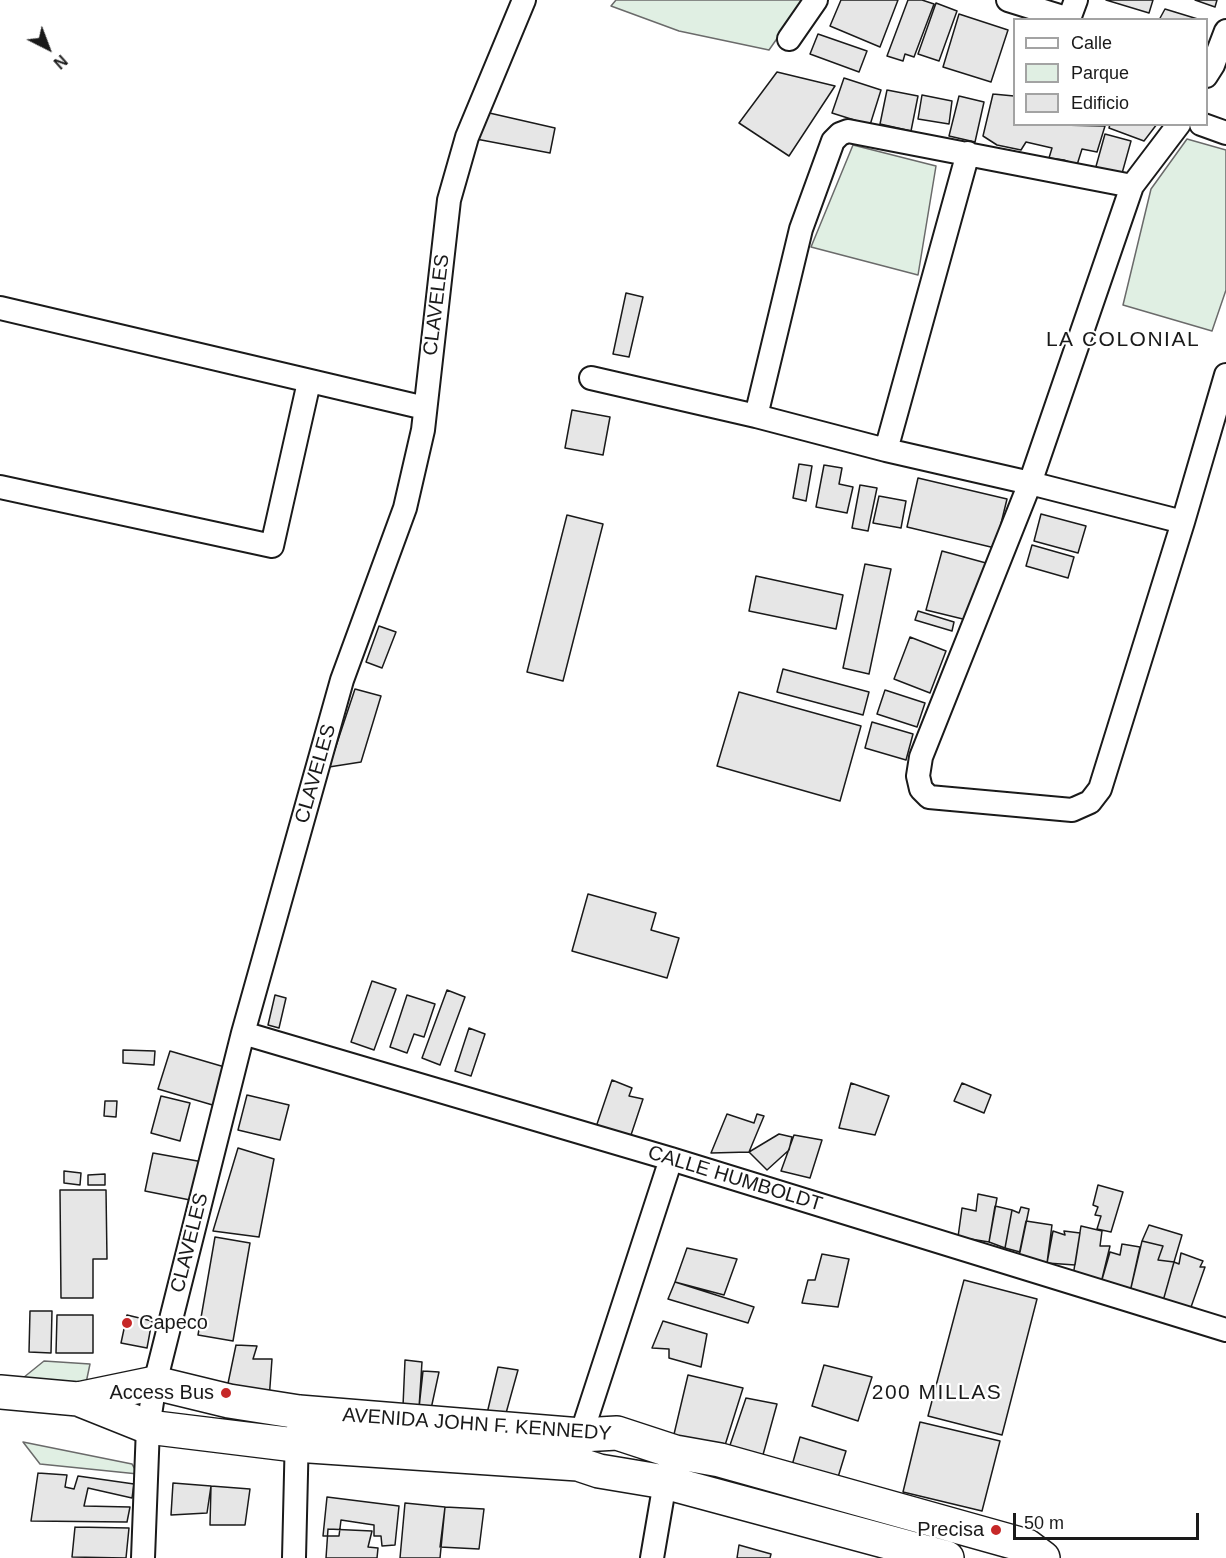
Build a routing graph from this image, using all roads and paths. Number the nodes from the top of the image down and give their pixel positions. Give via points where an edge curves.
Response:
1 (524, 0) edge
2 (816, 0) edge
3 (1008, 0) edge
4 (1076, 0) edge
5 (1066, 18) edge
6 (1069, 18) edge
7 (1226, 32) edge
8 (789, 39) dead end
9 (1208, 73) edge
10 (1177, 126) edge
11 (1207, 126) edge
12 (1226, 133) edge
13 (968, 153) junction
14 (1132, 186) junction
15 (0, 308) edge
16 (1226, 375) edge
17 (591, 378) dead end
18 (309, 382) junction
19 (425, 408) junction
20 (756, 416) junction
21 (886, 450) junction
22 (1030, 483) junction
23 (0, 487) edge
24 (1183, 522) junction
25 (243, 1033) junction
26 (671, 1159) junction
27 (1226, 1330) edge
28 (155, 1383) junction
29 (8, 1393) edge
30 (78, 1399) junction
31 (299, 1412) junction
32 (148, 1426) junction
33 (295, 1445) junction
34 (579, 1449) junction
35 (670, 1467) junction
36 (1031, 1554) edge
37 (143, 1558) edge
38 (294, 1558) edge
39 (652, 1558) edge
40 (947, 1558) edge

1 - 19 street, CLAVELES via 467,137 449,200
2 - 8 street
3 - 5 street
4 - 6 street
7 - 9 street
10 - 14 street
11 - 12 street
13 - 14 street
13 - 20 street via 848,131 833,141 801,229
13 - 21 street
14 - 22 street
15 - 18 street
16 - 24 street
17 - 20 street
18 - 19 street
18 - 23 street via 272,546
19 - 25 street, CLAVELES via 405,508 342,680
20 - 21 street
21 - 22 street
22 - 24 street
22 - 24 street via 921,757 918,776 921,789 929,797 1072,810 1090,802 1100,789
25 - 26 street, CALLE HUMBOLDT
25 - 28 street, CLAVELES
26 - 27 street, CALLE HUMBOLDT
26 - 34 street
28 - 30 main road, AVENIDA JOHN F. KENNEDY
28 - 31 main road, AVENIDA JOHN F. KENNEDY via 229,1401
28 - 32 street, CLAVELES
29 - 30 main road, AVENIDA JOHN F. KENNEDY
30 - 32 main road, AVENIDA JOHN F. KENNEDY
31 - 33 street
31 - 34 main road, AVENIDA JOHN F. KENNEDY
32 - 33 main road, AVENIDA JOHN F. KENNEDY
32 - 37 street, CLAVELES
33 - 34 main road, AVENIDA JOHN F. KENNEDY
33 - 38 street
34 - 35 main road, AVENIDA JOHN F. KENNEDY via 599,1471
35 - 36 main road, AVENIDA JOHN F. KENNEDY via 720,1460
35 - 39 street
35 - 40 main road, AVENIDA JOHN F. KENNEDY

